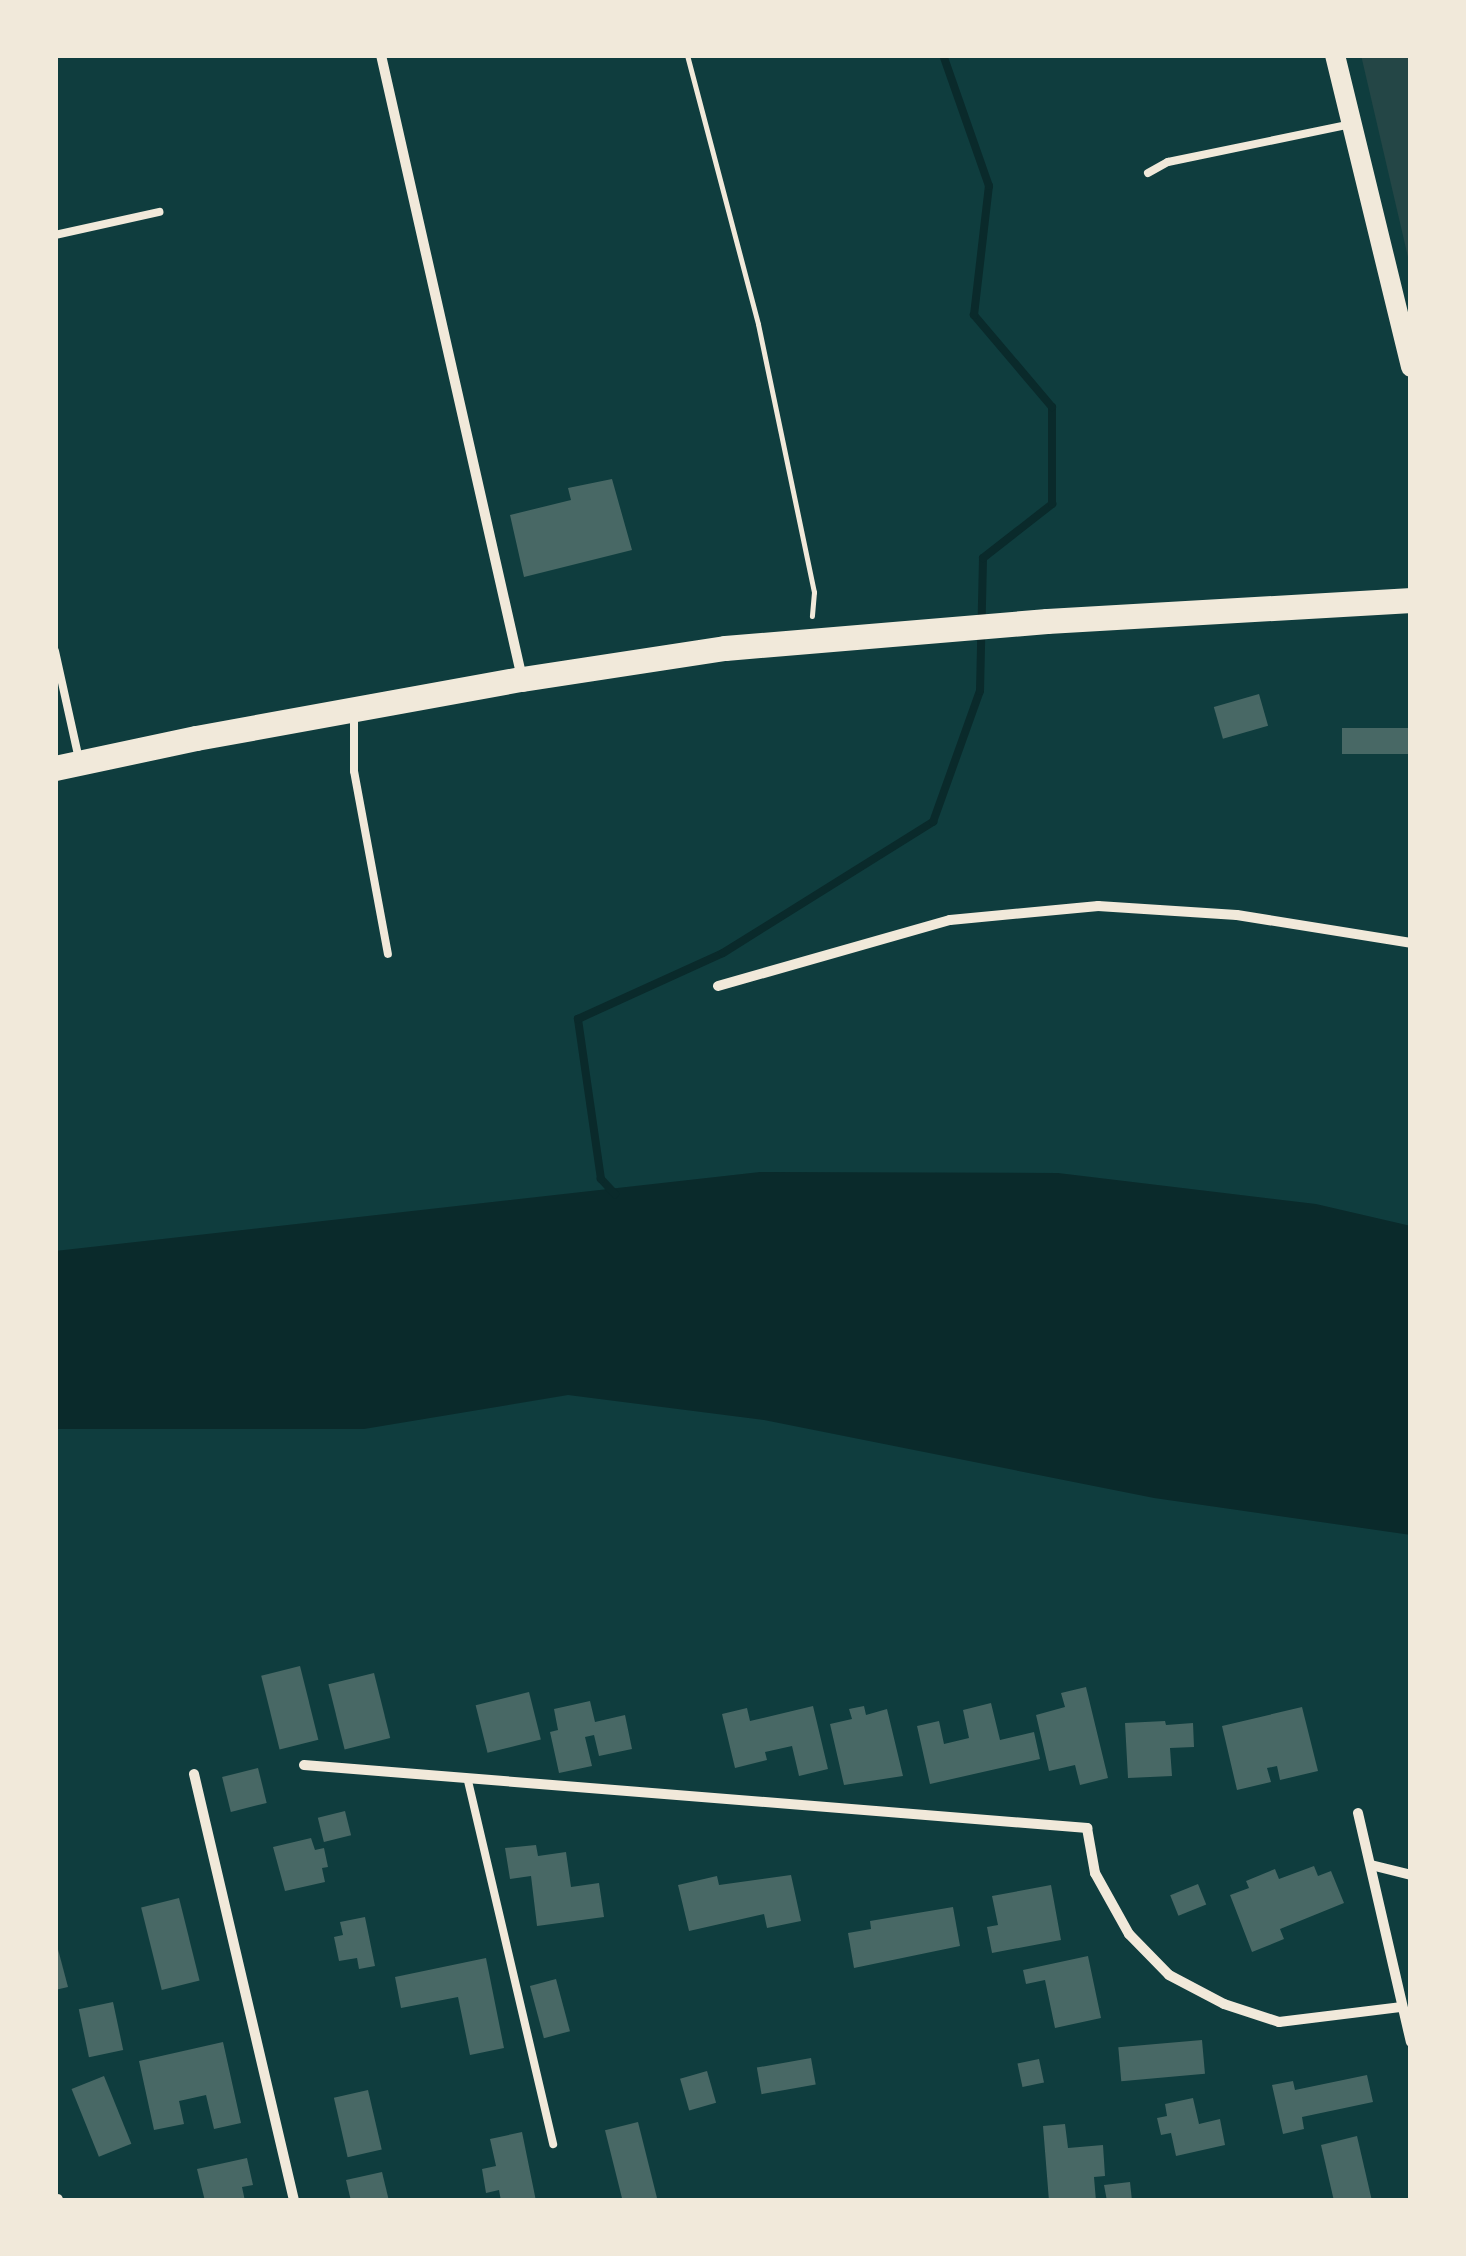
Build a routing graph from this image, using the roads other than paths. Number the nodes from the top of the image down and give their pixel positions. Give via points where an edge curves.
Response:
1 (382, 55) edge
2 (1336, 55) edge
3 (1352, 124) junction
4 (1148, 173) dead end
5 (159, 212) dead end
6 (55, 235) edge
7 (1411, 367) edge
8 (1411, 600) edge
9 (55, 652) edge
10 (522, 679) junction
11 (354, 709) junction
12 (68, 765) edge
13 (1411, 943) edge
14 (388, 954) dead end
15 (718, 986) dead end
16 (304, 1765) dead end
17 (194, 1774) dead end
18 (468, 1781) junction
19 (1358, 1813) dead end
20 (1371, 1866) junction
21 (1411, 1875) edge
22 (1402, 2007) junction
23 (1411, 2042) edge
24 (553, 2144) dead end
25 (294, 2201) edge

1 - 10 street
2 - 3 main road
3 - 4 lane via 1168,162
3 - 7 main road
5 - 6 lane
8 - 10 main road via 811,639
9 - 12 lane
10 - 11 main road
11 - 12 main road
11 - 14 lane via 354,771
13 - 15 street via 1237,915 1098,906 950,920
16 - 18 street
17 - 25 street
18 - 22 street via 1086,1828 1095,1873 1129,1934 1169,1975 1224,2004 1279,2022
18 - 24 lane
19 - 20 street
20 - 21 street
20 - 22 street
22 - 23 street

